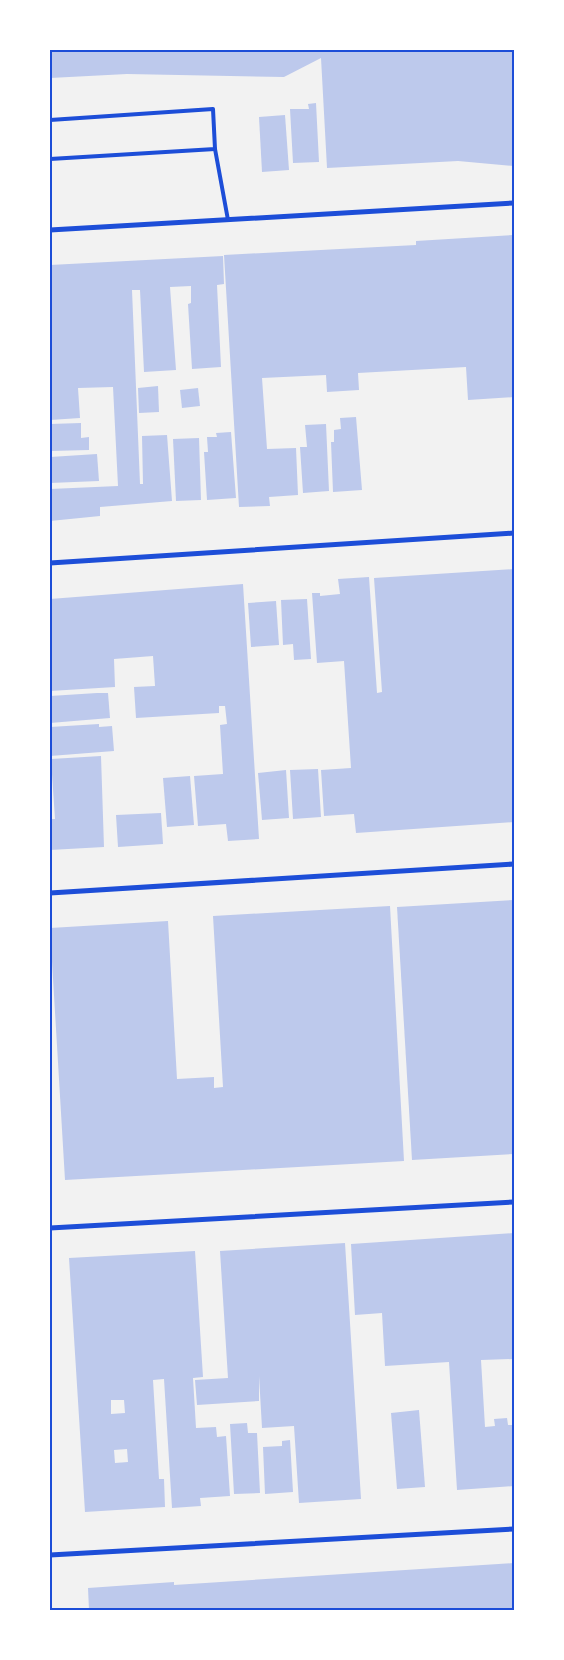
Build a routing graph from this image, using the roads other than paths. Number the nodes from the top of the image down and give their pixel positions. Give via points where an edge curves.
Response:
1 (50, 120) edge
2 (216, 149) junction
3 (50, 160) edge
4 (514, 203) edge
5 (228, 220) junction
6 (50, 230) edge
7 (514, 533) edge
8 (50, 562) edge
9 (514, 864) edge
10 (50, 892) edge
11 (514, 1202) edge
12 (50, 1228) edge
13 (514, 1529) edge
14 (50, 1555) edge

1 - 2 lane via 213,109
2 - 3 lane
2 - 5 lane
4 - 5 street
5 - 6 street
7 - 8 street
9 - 10 street
11 - 12 street
13 - 14 street

